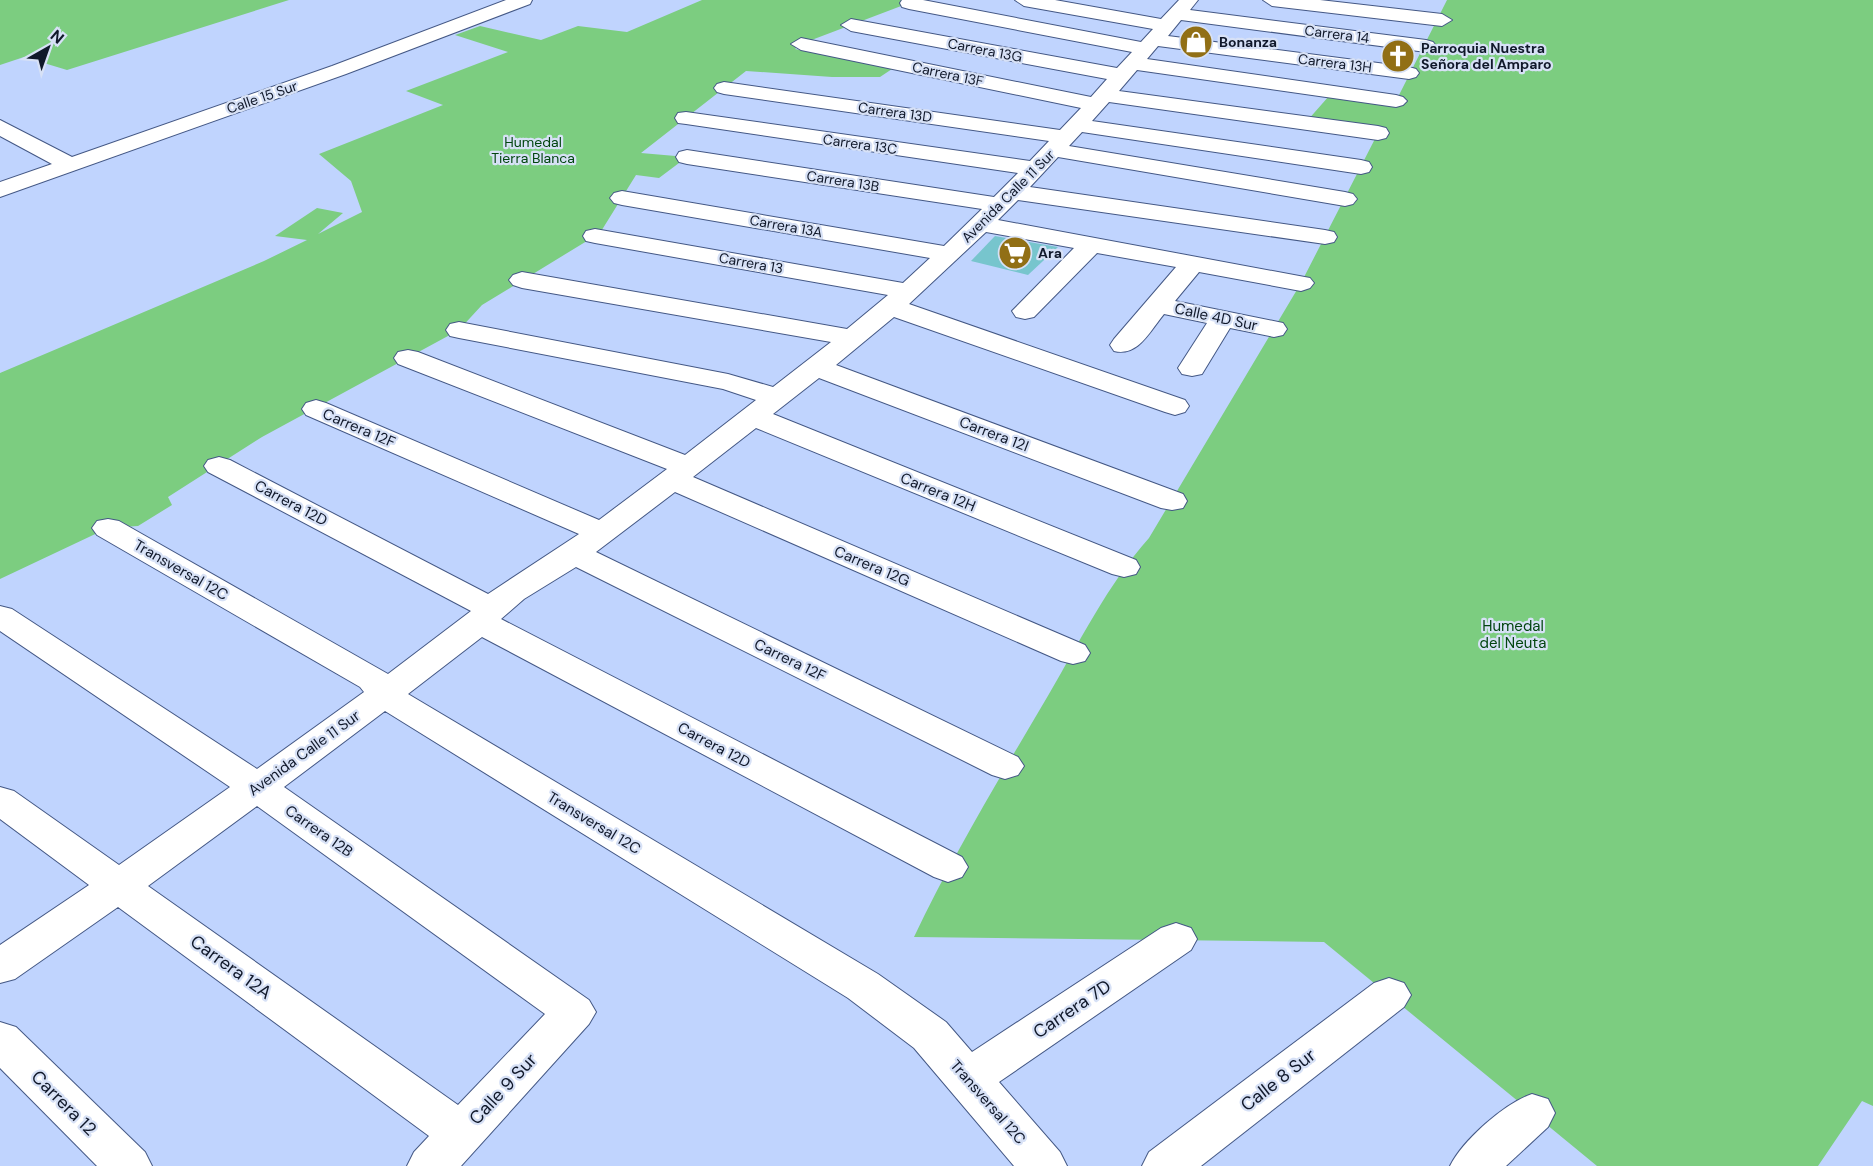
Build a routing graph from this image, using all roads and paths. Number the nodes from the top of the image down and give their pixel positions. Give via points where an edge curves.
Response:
1 (523, 0) edge
2 (1024, 0) edge
3 (1111, 0) edge
4 (1272, 0) edge
5 (909, 3) dead end
6 (1096, 13) junction
7 (1442, 20) dead end
8 (851, 25) dead end
9 (1155, 38) edge
10 (801, 44) dead end
11 (1426, 46) dead end
12 (1408, 72) dead end
13 (724, 88) dead end
14 (1099, 99) junction
15 (1396, 101) dead end
16 (686, 118) dead end
17 (0, 127) edge
18 (1378, 133) dead end
19 (1066, 137) junction
20 (687, 157) dead end
21 (71, 165) junction
22 (1362, 167) dead end
23 (1035, 169) junction
24 (0, 190) edge
25 (621, 198) dead end
26 (1006, 199) junction
27 (1345, 199) dead end
28 (981, 224) junction
29 (595, 236) dead end
30 (1325, 237) dead end
31 (1092, 244) junction
32 (950, 254) junction
33 (1194, 262) junction
34 (522, 280) dead end
35 (1301, 283) dead end
36 (899, 299) junction
37 (1158, 305) junction
38 (1025, 311) dead end
39 (1222, 320) junction
40 (1274, 329) dead end
41 (459, 330) dead end
42 (853, 338) junction
43 (1124, 345) dead end
44 (408, 358) dead end
45 (815, 367) junction
46 (1192, 368) dead end
47 (777, 397) junction
48 (1175, 406) dead end
49 (316, 409) dead end
50 (752, 416) junction
51 (219, 466) dead end
52 (679, 472) junction
53 (1172, 501) dead end
54 (108, 528) dead end
55 (588, 543) junction
56 (1124, 567) dead end
57 (485, 615) junction
58 (0, 616) edge
59 (1073, 653) dead end
60 (384, 695) junction
61 (1005, 766) dead end
62 (257, 787) junction
63 (0, 800) edge
64 (948, 867) dead end
65 (119, 887) junction
66 (1176, 939) dead end
67 (0, 967) edge
68 (1389, 995) dead end
69 (574, 1012) joint
70 (0, 1040) edge
71 (969, 1079) junction
72 (1532, 1113) dead end
73 (462, 1134) junction
74 (128, 1166) edge
75 (431, 1166) edge
76 (1043, 1166) edge
77 (1166, 1166) edge
78 (1474, 1166) edge

1 - 21 street, Calle 15 Sur
2 - 6 street
3 - 6 street
4 - 7 street
5 - 9 street, Carrera 13H
6 - 9 street
8 - 9 street, Carrera 13G
9 - 11 street, Carrera 14
9 - 12 street, Carrera 13H
9 - 14 street, Avenida Calle 11 Sur
9 - 15 street, Carrera 13G
10 - 14 street, Carrera 13F
13 - 19 street, Carrera 13D
14 - 18 street, Carrera 13F
14 - 19 street, Avenida Calle 11 Sur
16 - 23 street, Carrera 13C
17 - 21 street
19 - 22 street, Carrera 13D
19 - 23 street, Avenida Calle 11 Sur
19 - 27 street
20 - 26 street, Carrera 13B
21 - 24 street, Calle 15 Sur
23 - 26 street, Avenida Calle 11 Sur
25 - 32 street, Carrera 13A
26 - 28 street, Avenida Calle 11 Sur
26 - 30 street, Carrera 13B
28 - 31 street
28 - 32 street, Avenida Calle 11 Sur
29 - 36 street, Carrera 13
31 - 33 street
31 - 38 street
32 - 36 street, Avenida Calle 11 Sur
33 - 35 street
33 - 37 street
34 - 42 street
36 - 42 street, Avenida Calle 11 Sur
36 - 48 street, Carrera 13
37 - 39 street, Calle 4D Sur
37 - 43 street
39 - 40 street, Calle 4D Sur
39 - 46 street
41 - 47 street via 728,382
42 - 45 street, Avenida Calle 11 Sur
44 - 52 street, Carrera 12G
45 - 47 street, Avenida Calle 11 Sur
45 - 53 street, Carrera 12I
47 - 50 street, Avenida Calle 11 Sur
49 - 55 street, Carrera 12F
50 - 52 street, Avenida Calle 11 Sur
50 - 56 street, Carrera 12H
51 - 57 street, Carrera 12D
52 - 55 street, Avenida Calle 11 Sur
52 - 59 street, Carrera 12G
54 - 60 street, Transversal 12C via 373,679
55 - 57 street, Avenida Calle 11 Sur
55 - 61 street, Carrera 12F
57 - 60 street, Avenida Calle 11 Sur
57 - 64 street, Carrera 12D
58 - 62 street, Carrera 12B
60 - 62 street, Avenida Calle 11 Sur
60 - 71 street, Transversal 12C via 863,986 930,1035
62 - 65 street, Avenida Calle 11 Sur
62 - 69 street, Carrera 12B
63 - 65 street, Carrera 12A
65 - 67 street, Avenida Calle 11 Sur
65 - 73 street, Carrera 12A
66 - 71 street, Carrera 7D
68 - 77 street, Calle 8 Sur
69 - 73 street, Calle 9 Sur
70 - 74 street, Carrera 12
71 - 76 street, Transversal 12C
72 - 78 street
73 - 75 street, Calle 9 Sur

